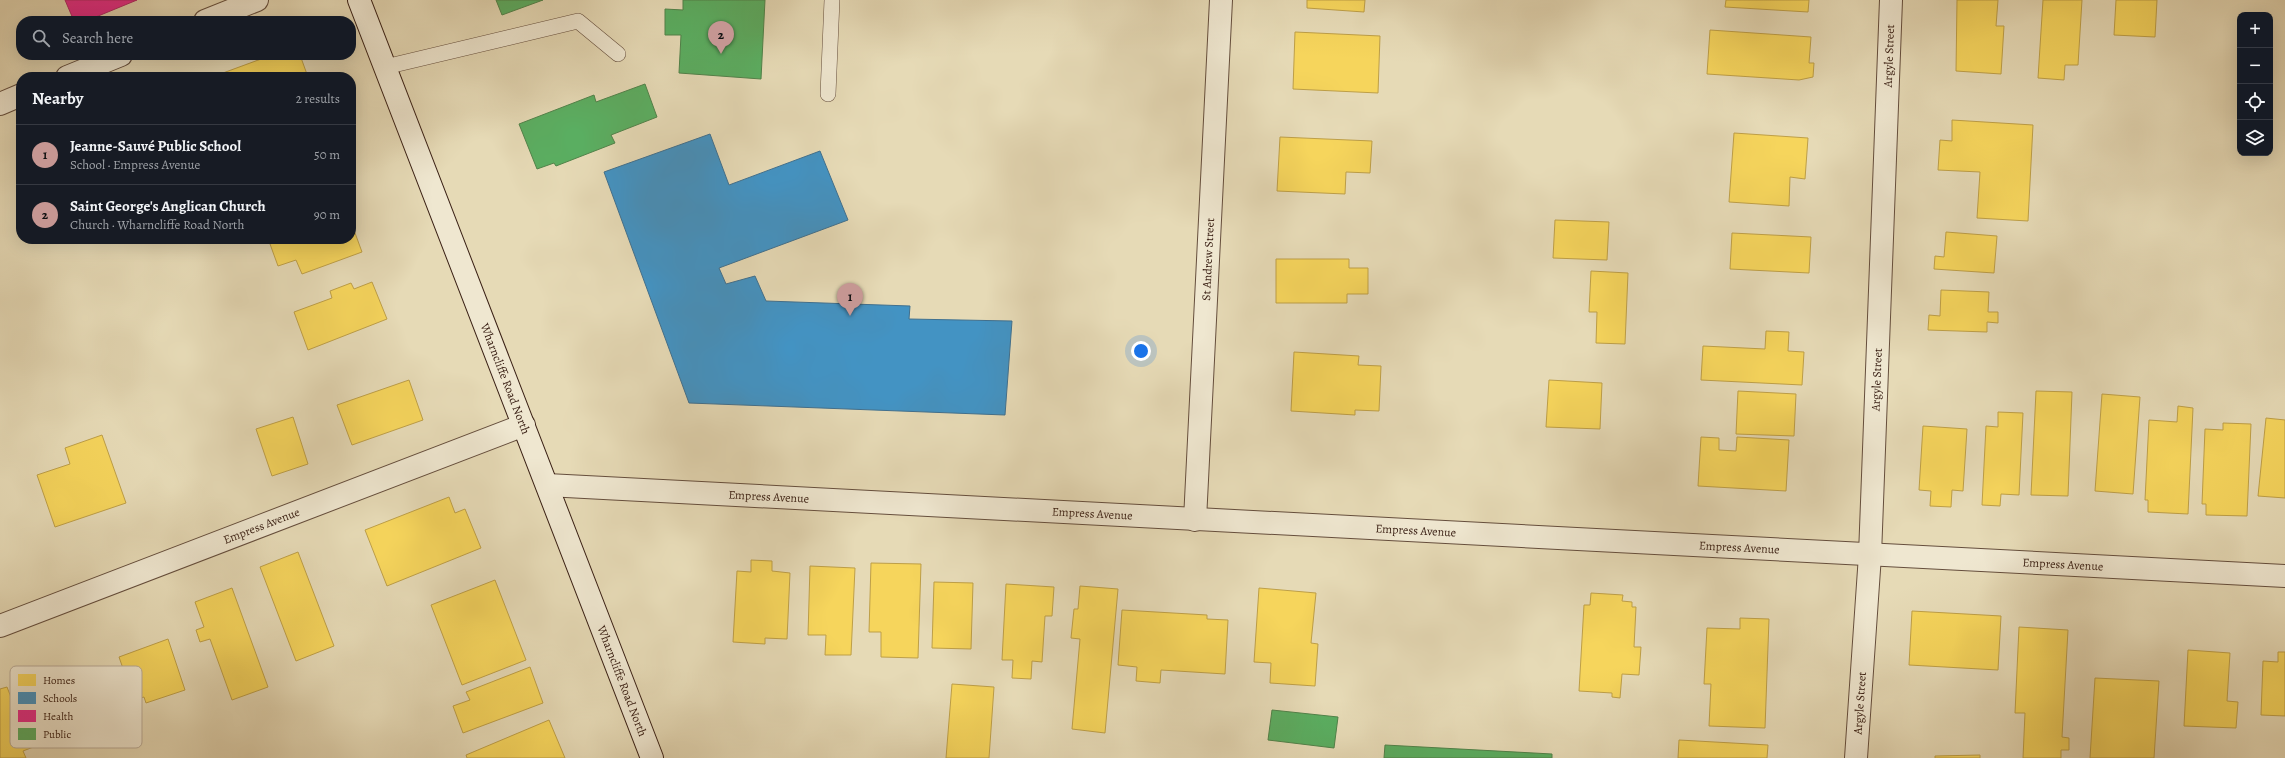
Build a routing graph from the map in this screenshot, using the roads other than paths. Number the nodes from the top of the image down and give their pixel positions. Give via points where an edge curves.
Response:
1 (257, 0) edge
2 (359, 0) edge
3 (832, 0) edge
4 (1222, 0) edge
5 (1891, 0) edge
6 (217, 16) edge
7 (618, 54) dead end
8 (109, 60) edge
9 (385, 67) junction
10 (79, 72) edge
11 (828, 94) dead end
12 (16, 97) edge
13 (0, 104) edge
14 (524, 425) junction
15 (547, 485) junction
16 (1195, 520) junction
17 (1870, 555) junction
18 (2285, 576) edge
19 (0, 626) edge
20 (652, 758) edge
21 (1856, 758) edge

1 - 6 street
2 - 9 street, Wharncliffe Road North
3 - 11 lane
4 - 16 street, St Andrew Street
5 - 17 street, Argyle Street
7 - 9 lane via 578,20
8 - 10 street
9 - 14 street, Wharncliffe Road North
12 - 13 street
14 - 15 street, Wharncliffe Road North
14 - 19 street, Empress Avenue
15 - 16 street, Empress Avenue
15 - 20 street, Wharncliffe Road North
16 - 17 street, Empress Avenue
17 - 18 street, Empress Avenue
17 - 21 street, Argyle Street

